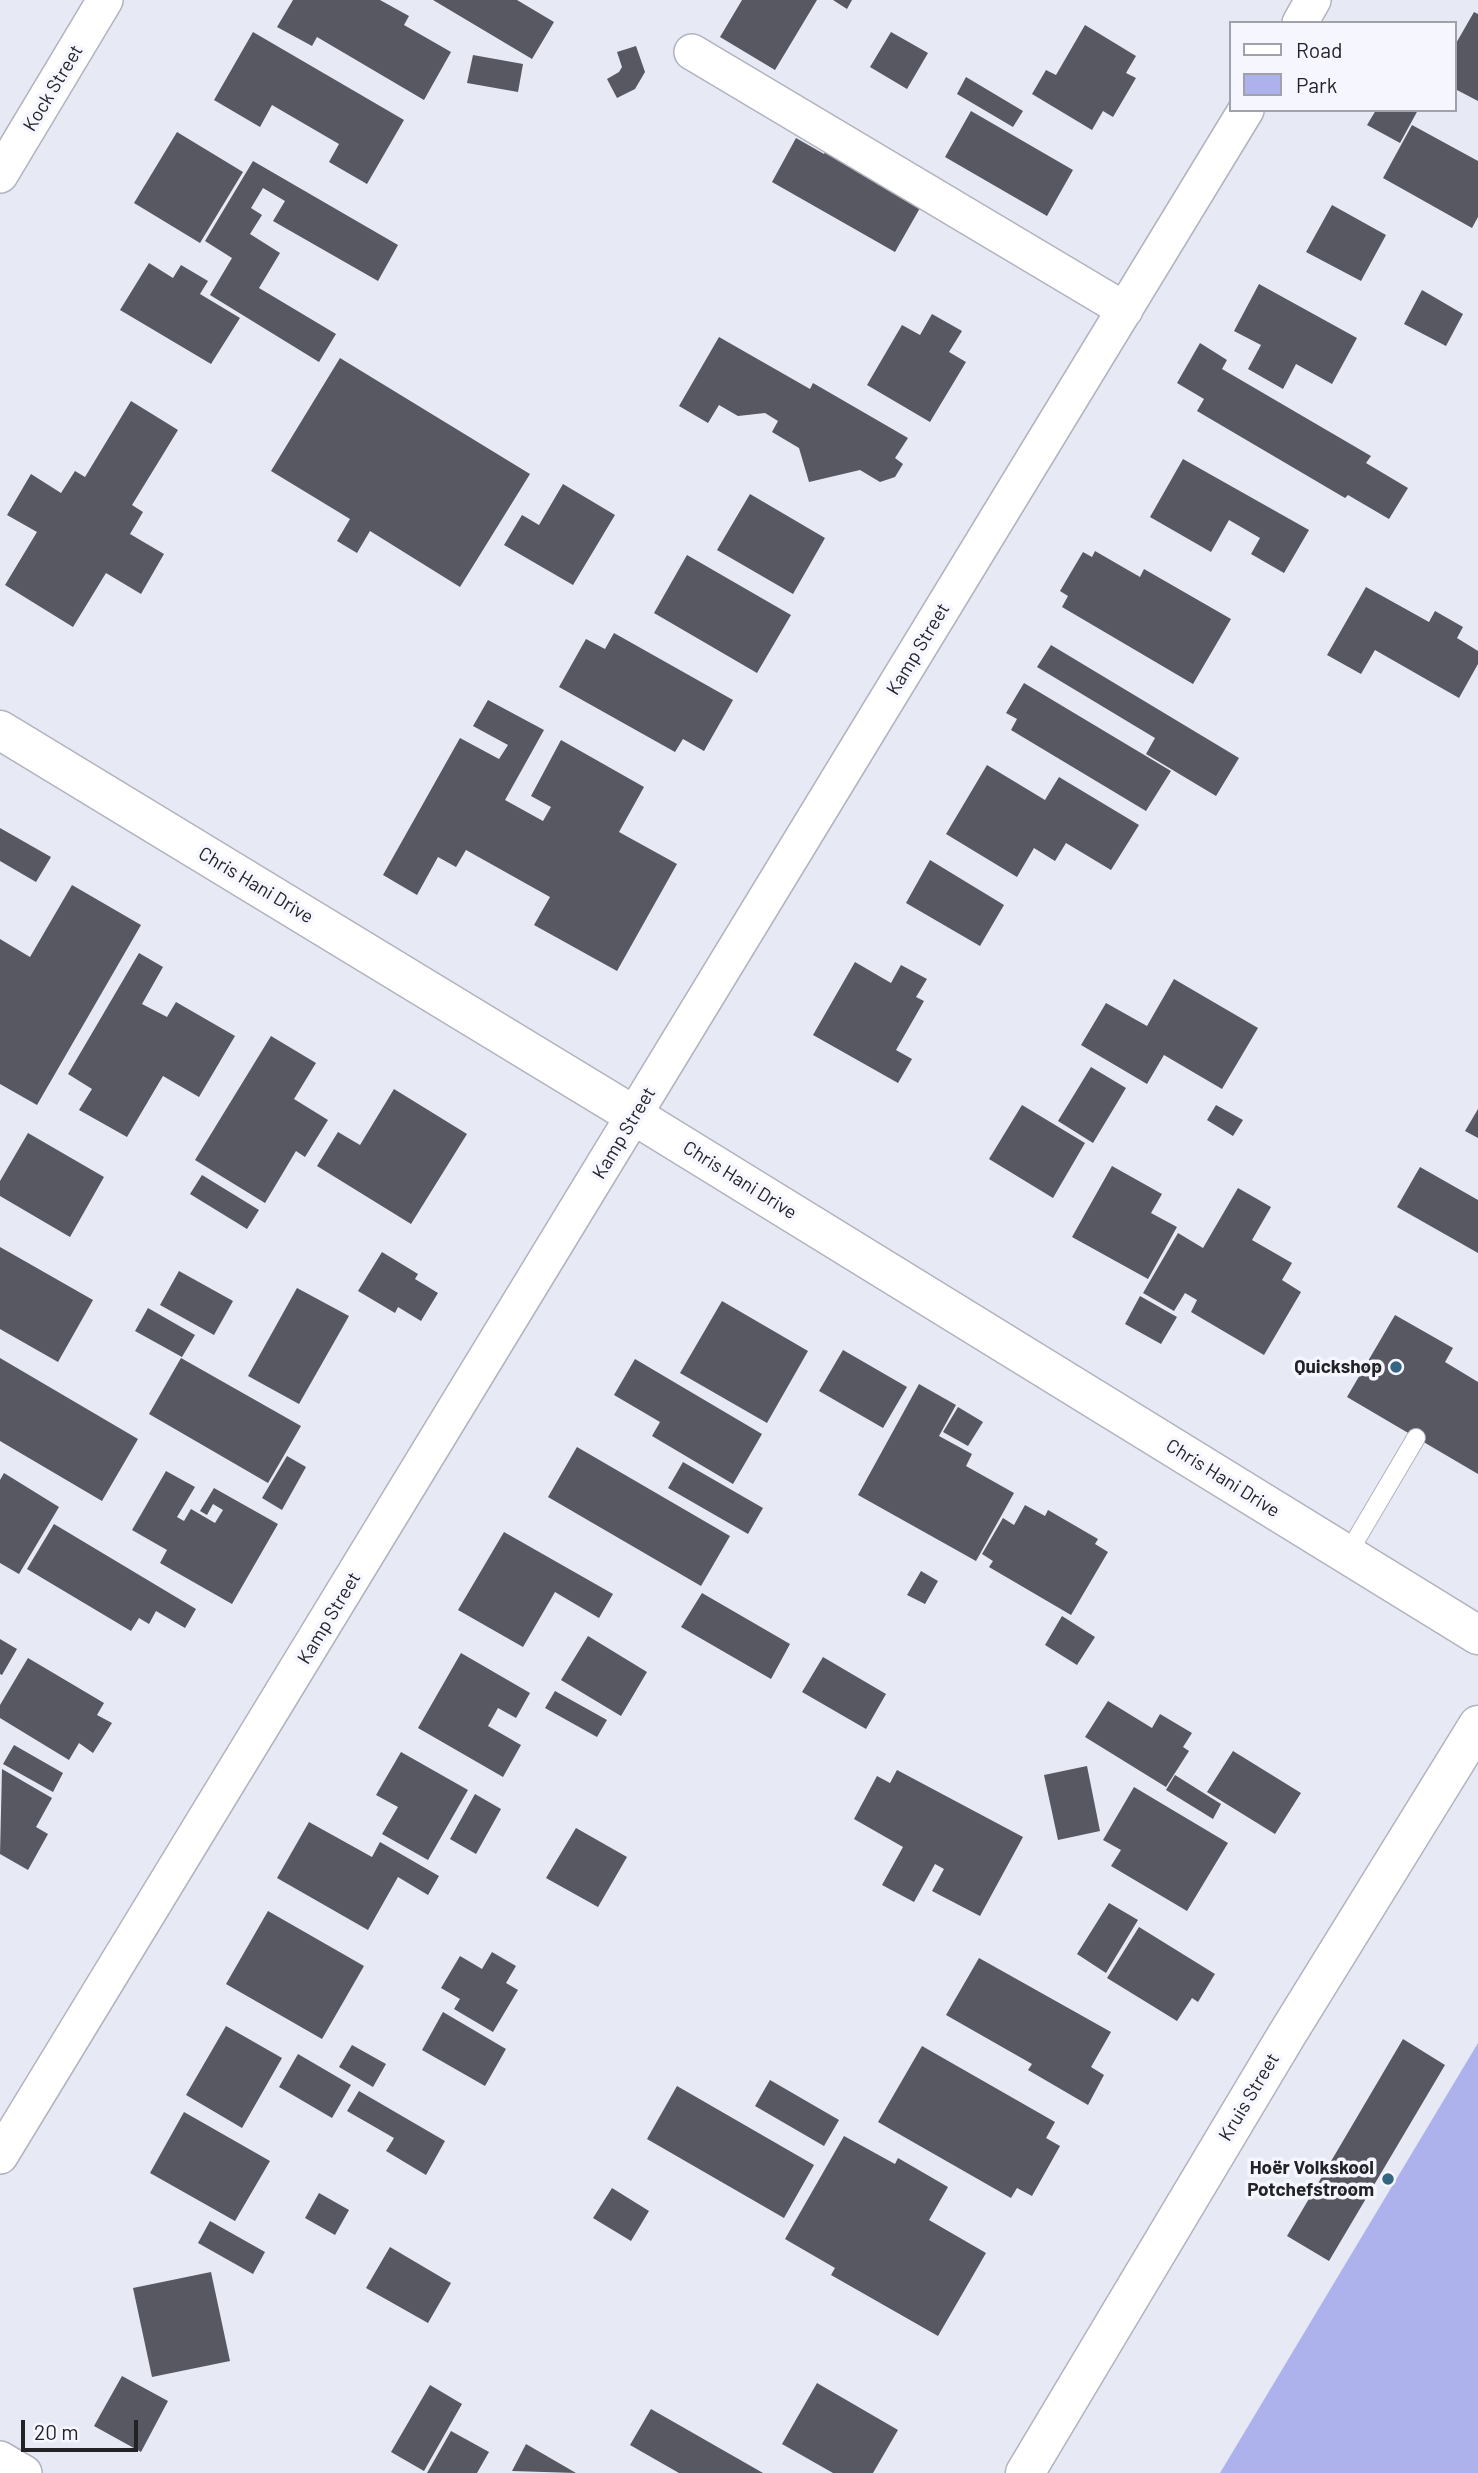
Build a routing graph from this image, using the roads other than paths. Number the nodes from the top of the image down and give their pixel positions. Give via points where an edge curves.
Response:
1 (105, 0) edge
2 (1313, 0) edge
3 (1301, 21) edge
4 (692, 52) dead end
5 (1245, 112) edge
6 (0, 175) edge
7 (1125, 310) junction
8 (0, 730) edge
9 (635, 1116) junction
10 (1416, 1438) dead end
11 (1347, 1555) junction
12 (1478, 1635) edge
13 (1478, 1725) edge
14 (0, 2156) edge
15 (0, 2459) edge
16 (24, 2473) edge
17 (1024, 2473) edge

1 - 6 street, Kock Street
2 - 3 street
4 - 7 street
5 - 7 street, Kamp Street
7 - 9 street, Kamp Street
8 - 9 street, Chris Hani Drive
9 - 11 street, Chris Hani Drive
9 - 14 street, Kamp Street
10 - 11 lane
11 - 12 street, Chris Hani Drive
13 - 17 street, Kruis Street
15 - 16 street

